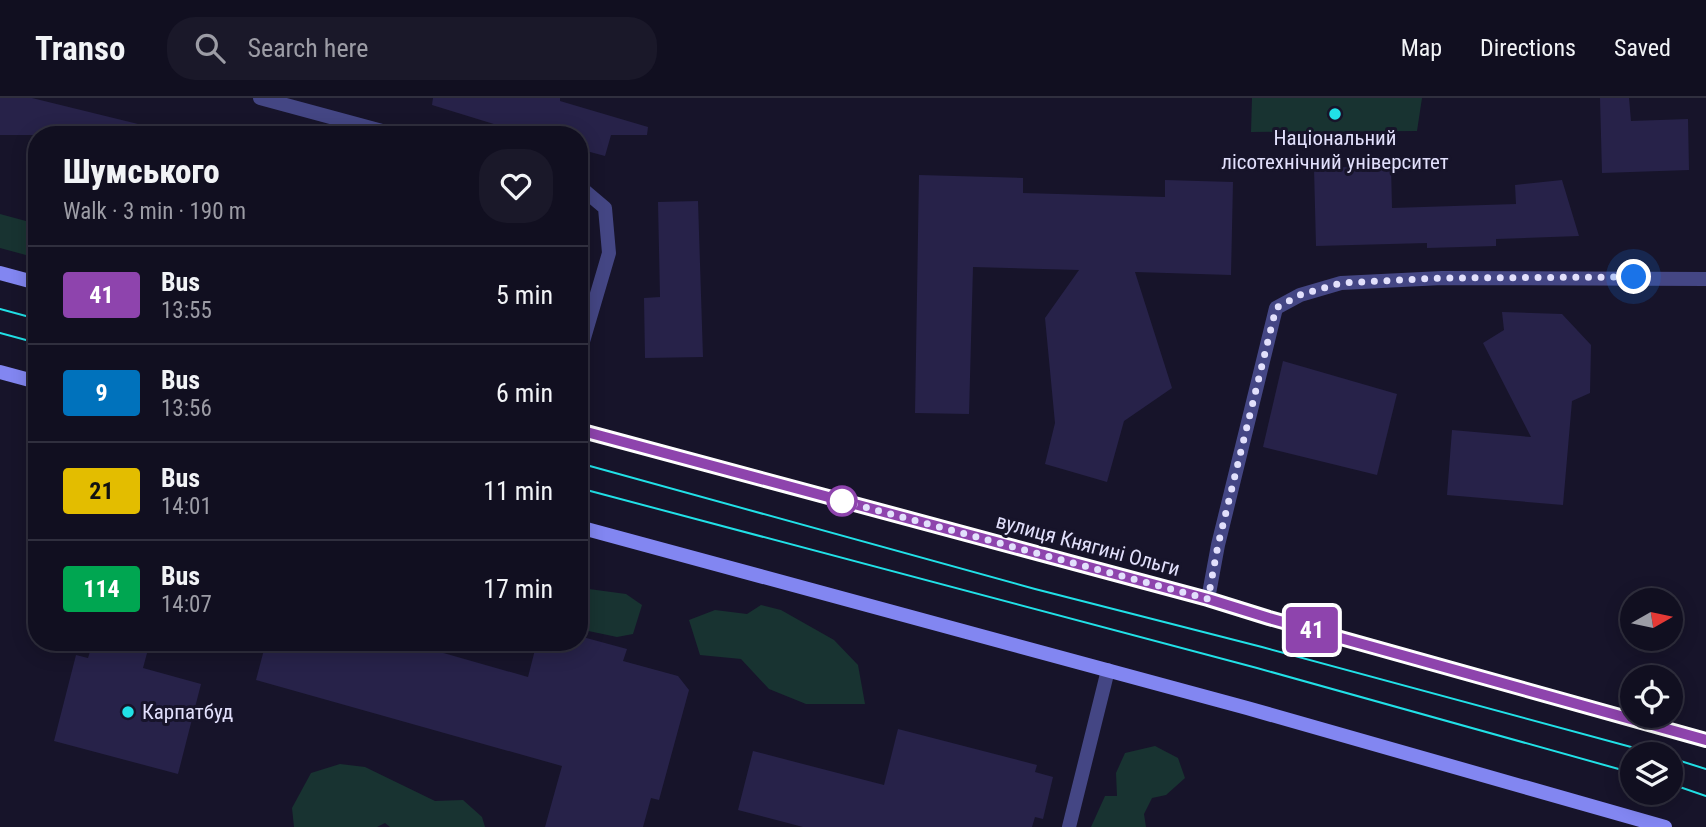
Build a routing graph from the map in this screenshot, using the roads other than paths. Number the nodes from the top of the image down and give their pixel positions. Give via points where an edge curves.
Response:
1 (260, 98) edge
2 (364, 126) edge
3 (588, 194) edge
4 (0, 273) edge
5 (1706, 279) edge
6 (28, 281) edge
7 (588, 324) edge
8 (0, 372) edge
9 (28, 380) edge
10 (588, 432) edge
11 (588, 529) edge
12 (1208, 599) junction
13 (1108, 670) junction
14 (1706, 740) edge
15 (1069, 827) edge
16 (1665, 827) edge

1 - 2 street
3 - 7 street via 605,208 609,253
4 - 6 main road
5 - 12 street via 1442,278 1341,283 1300,295 1276,308
8 - 9 main road
10 - 12 main road, вулиця Княгині Ольги
11 - 13 main road
12 - 14 main road, вулиця Княгині Ольги
13 - 15 street
13 - 16 main road

